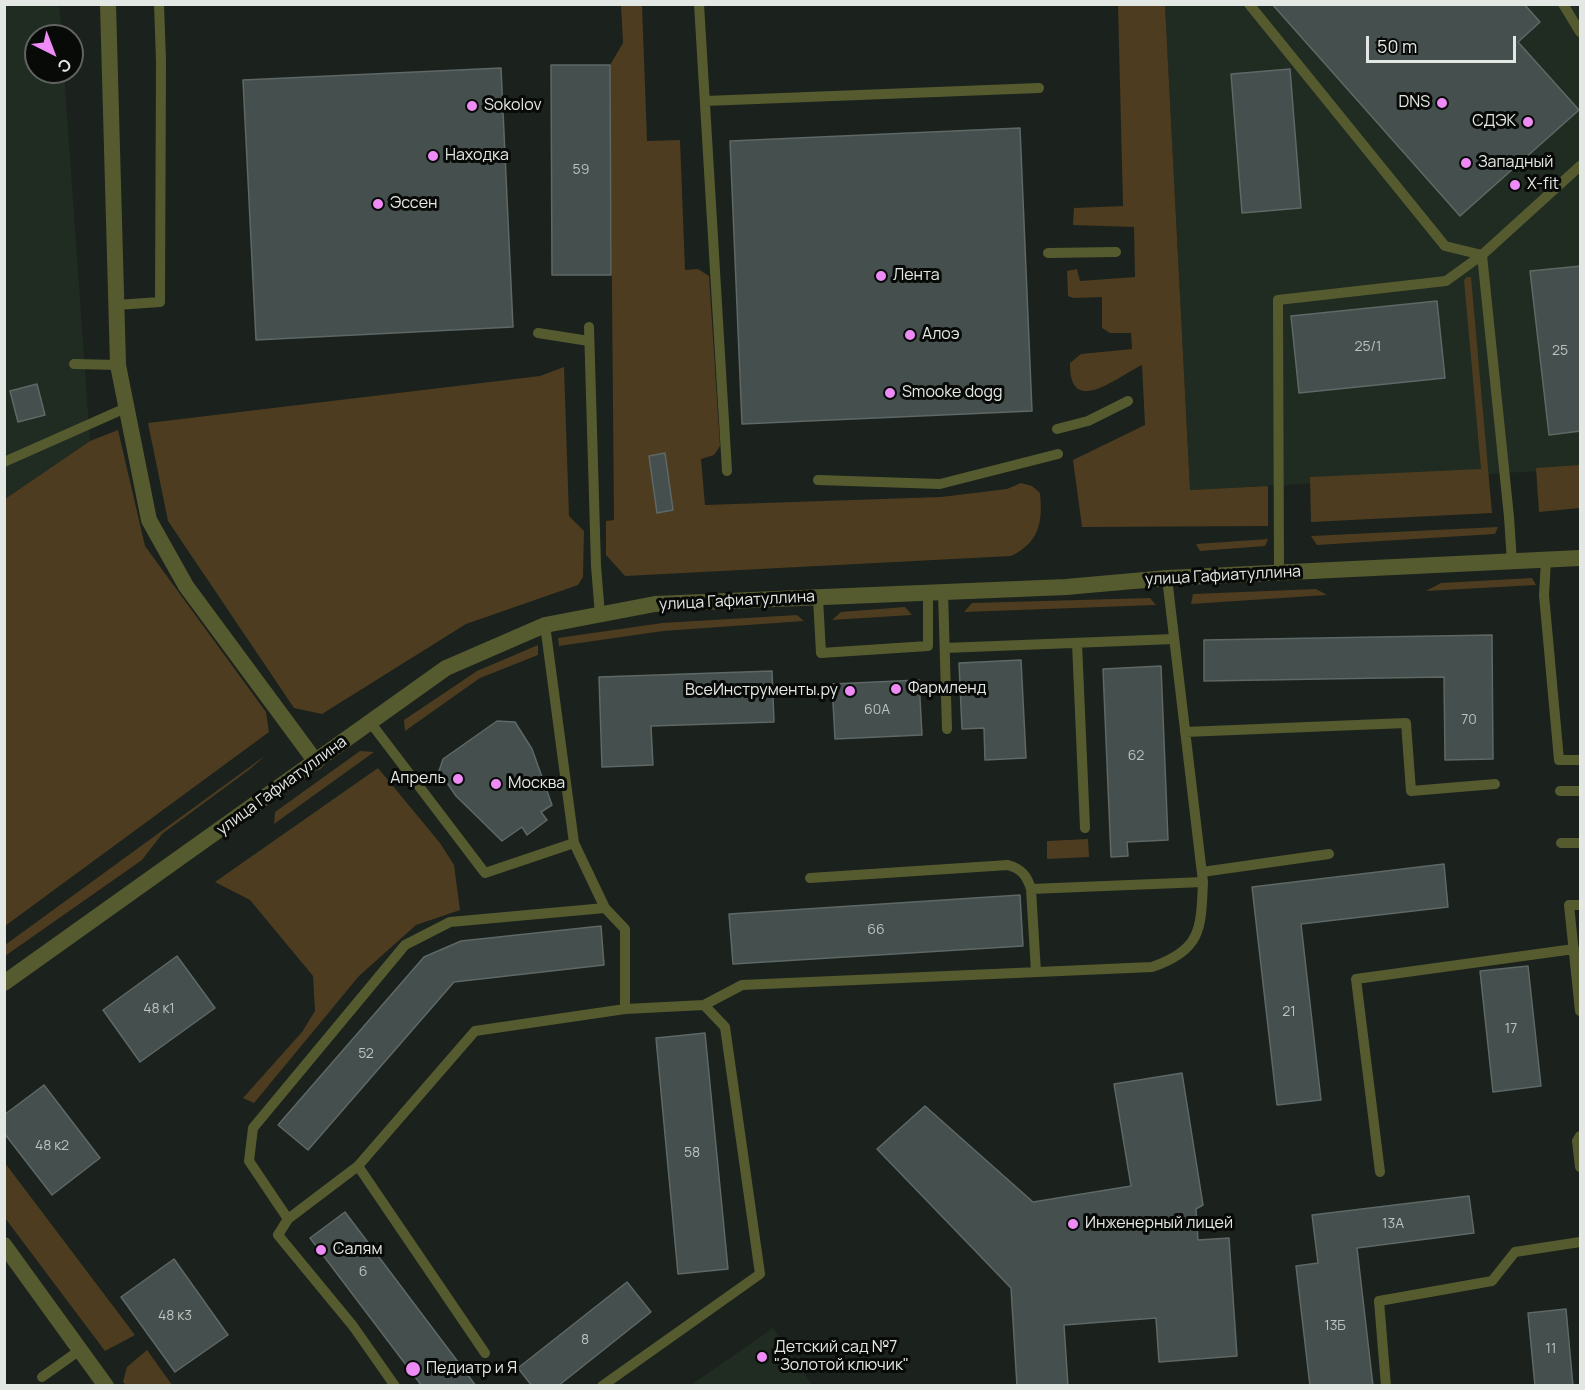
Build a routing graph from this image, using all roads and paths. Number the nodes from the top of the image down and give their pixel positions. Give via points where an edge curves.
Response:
1 (108, 4) edge
2 (159, 4) edge
3 (699, 4) edge
4 (1249, 4) edge
5 (1563, 4) edge
6 (1581, 32) edge
7 (1040, 88) dead end
8 (705, 101) junction
9 (1581, 166) edge
10 (1116, 252) dead end
11 (1048, 253) dead end
12 (1482, 255) junction
13 (116, 305) junction
14 (589, 327) dead end
15 (538, 333) dead end
16 (589, 341) junction
17 (74, 364) dead end
18 (118, 365) junction
19 (1128, 401) dead end
20 (128, 407) junction
21 (1057, 429) dead end
22 (1058, 454) dead end
23 (4, 462) edge
24 (727, 471) dead end
25 (818, 480) dead end
26 (1581, 558) edge
27 (1546, 560) junction
28 (1512, 562) junction
29 (1279, 573) junction
30 (1167, 578) junction
31 (935, 592) junction
32 (818, 598) junction
33 (600, 615) junction
34 (545, 625) junction
35 (1174, 639) junction
36 (1077, 643) junction
37 (945, 648) junction
38 (370, 722) junction
39 (947, 729) dead end
40 (1185, 732) junction
41 (1581, 760) edge
42 (316, 762) junction
43 (1495, 784) dead end
44 (1560, 791) dead end
45 (1581, 791) edge
46 (1085, 828) dead end
47 (574, 843) junction
48 (1561, 843) dead end
49 (1581, 843) edge
50 (1329, 854) dead end
51 (1202, 877) junction
52 (810, 878) dead end
53 (1031, 889) junction
54 (1581, 905) edge
55 (605, 908) junction
56 (1574, 949) junction
57 (1036, 972) junction
58 (4, 983) edge
59 (704, 1005) junction
60 (625, 1009) junction
61 (1581, 1011) edge
62 (1581, 1136) edge
63 (358, 1166) junction
64 (1581, 1167) edge
65 (1380, 1172) dead end
66 (288, 1219) junction
67 (1581, 1242) edge
68 (4, 1245) edge
69 (80, 1350) junction
70 (485, 1353) dead end
71 (42, 1377) dead end
72 (106, 1386) edge
73 (395, 1386) edge
74 (602, 1386) edge
75 (1386, 1386) edge

1 - 13 street
2 - 13 lane via 160,302
3 - 8 lane
4 - 12 lane via 1445,246
5 - 6 lane
7 - 8 lane
8 - 24 lane
9 - 12 lane
10 - 11 lane
12 - 28 lane
12 - 29 lane via 1446,281 1278,300
13 - 18 street
14 - 16 lane
15 - 16 lane
16 - 33 lane
17 - 18 lane
18 - 20 street
19 - 21 lane via 1088,421
20 - 23 lane
20 - 42 street via 149,520 186,586
22 - 25 lane via 940,484
26 - 27 street, улица Гафиатуллина
27 - 28 street, улица Гафиатуллина
27 - 41 lane via 1544,595 1559,760
28 - 29 street, улица Гафиатуллина
29 - 30 street, улица Гафиатуллина
30 - 31 street, улица Гафиатуллина
30 - 35 lane
31 - 32 street, улица Гафиатуллина
31 - 32 lane via 928,646 821,653
31 - 37 lane
32 - 33 street, улица Гафиатуллина via 656,604
33 - 34 street, улица Гафиатуллина
34 - 38 street, улица Гафиатуллина via 446,668
34 - 47 lane
35 - 36 lane
35 - 40 lane
36 - 37 lane
36 - 46 lane
37 - 39 lane
38 - 42 street, улица Гафиатуллина
38 - 47 lane via 485,873
40 - 43 lane via 1406,723 1411,791
40 - 51 lane
42 - 58 street, улица Гафиатуллина
44 - 45 lane
47 - 55 lane
48 - 49 lane
50 - 51 lane
51 - 53 lane
51 - 57 lane via 1199,929 1191,943 1169,961 1152,967
52 - 53 lane via 1008,865 1022,872
53 - 57 lane
54 - 56 lane via 1569,905
55 - 60 lane via 625,929
55 - 66 lane via 450,922 405,945 253,1128 249,1161
56 - 61 lane
56 - 65 lane via 1356,980
57 - 59 lane via 742,985
59 - 60 lane
59 - 74 lane via 725,1027 760,1274
60 - 63 lane via 475,1031
62 - 64 lane via 1577,1141
63 - 66 lane
63 - 70 lane
66 - 73 lane via 278,1235 353,1326
67 - 75 lane via 1515,1252 1492,1281 1378,1301
68 - 69 street
69 - 71 lane
69 - 72 street

